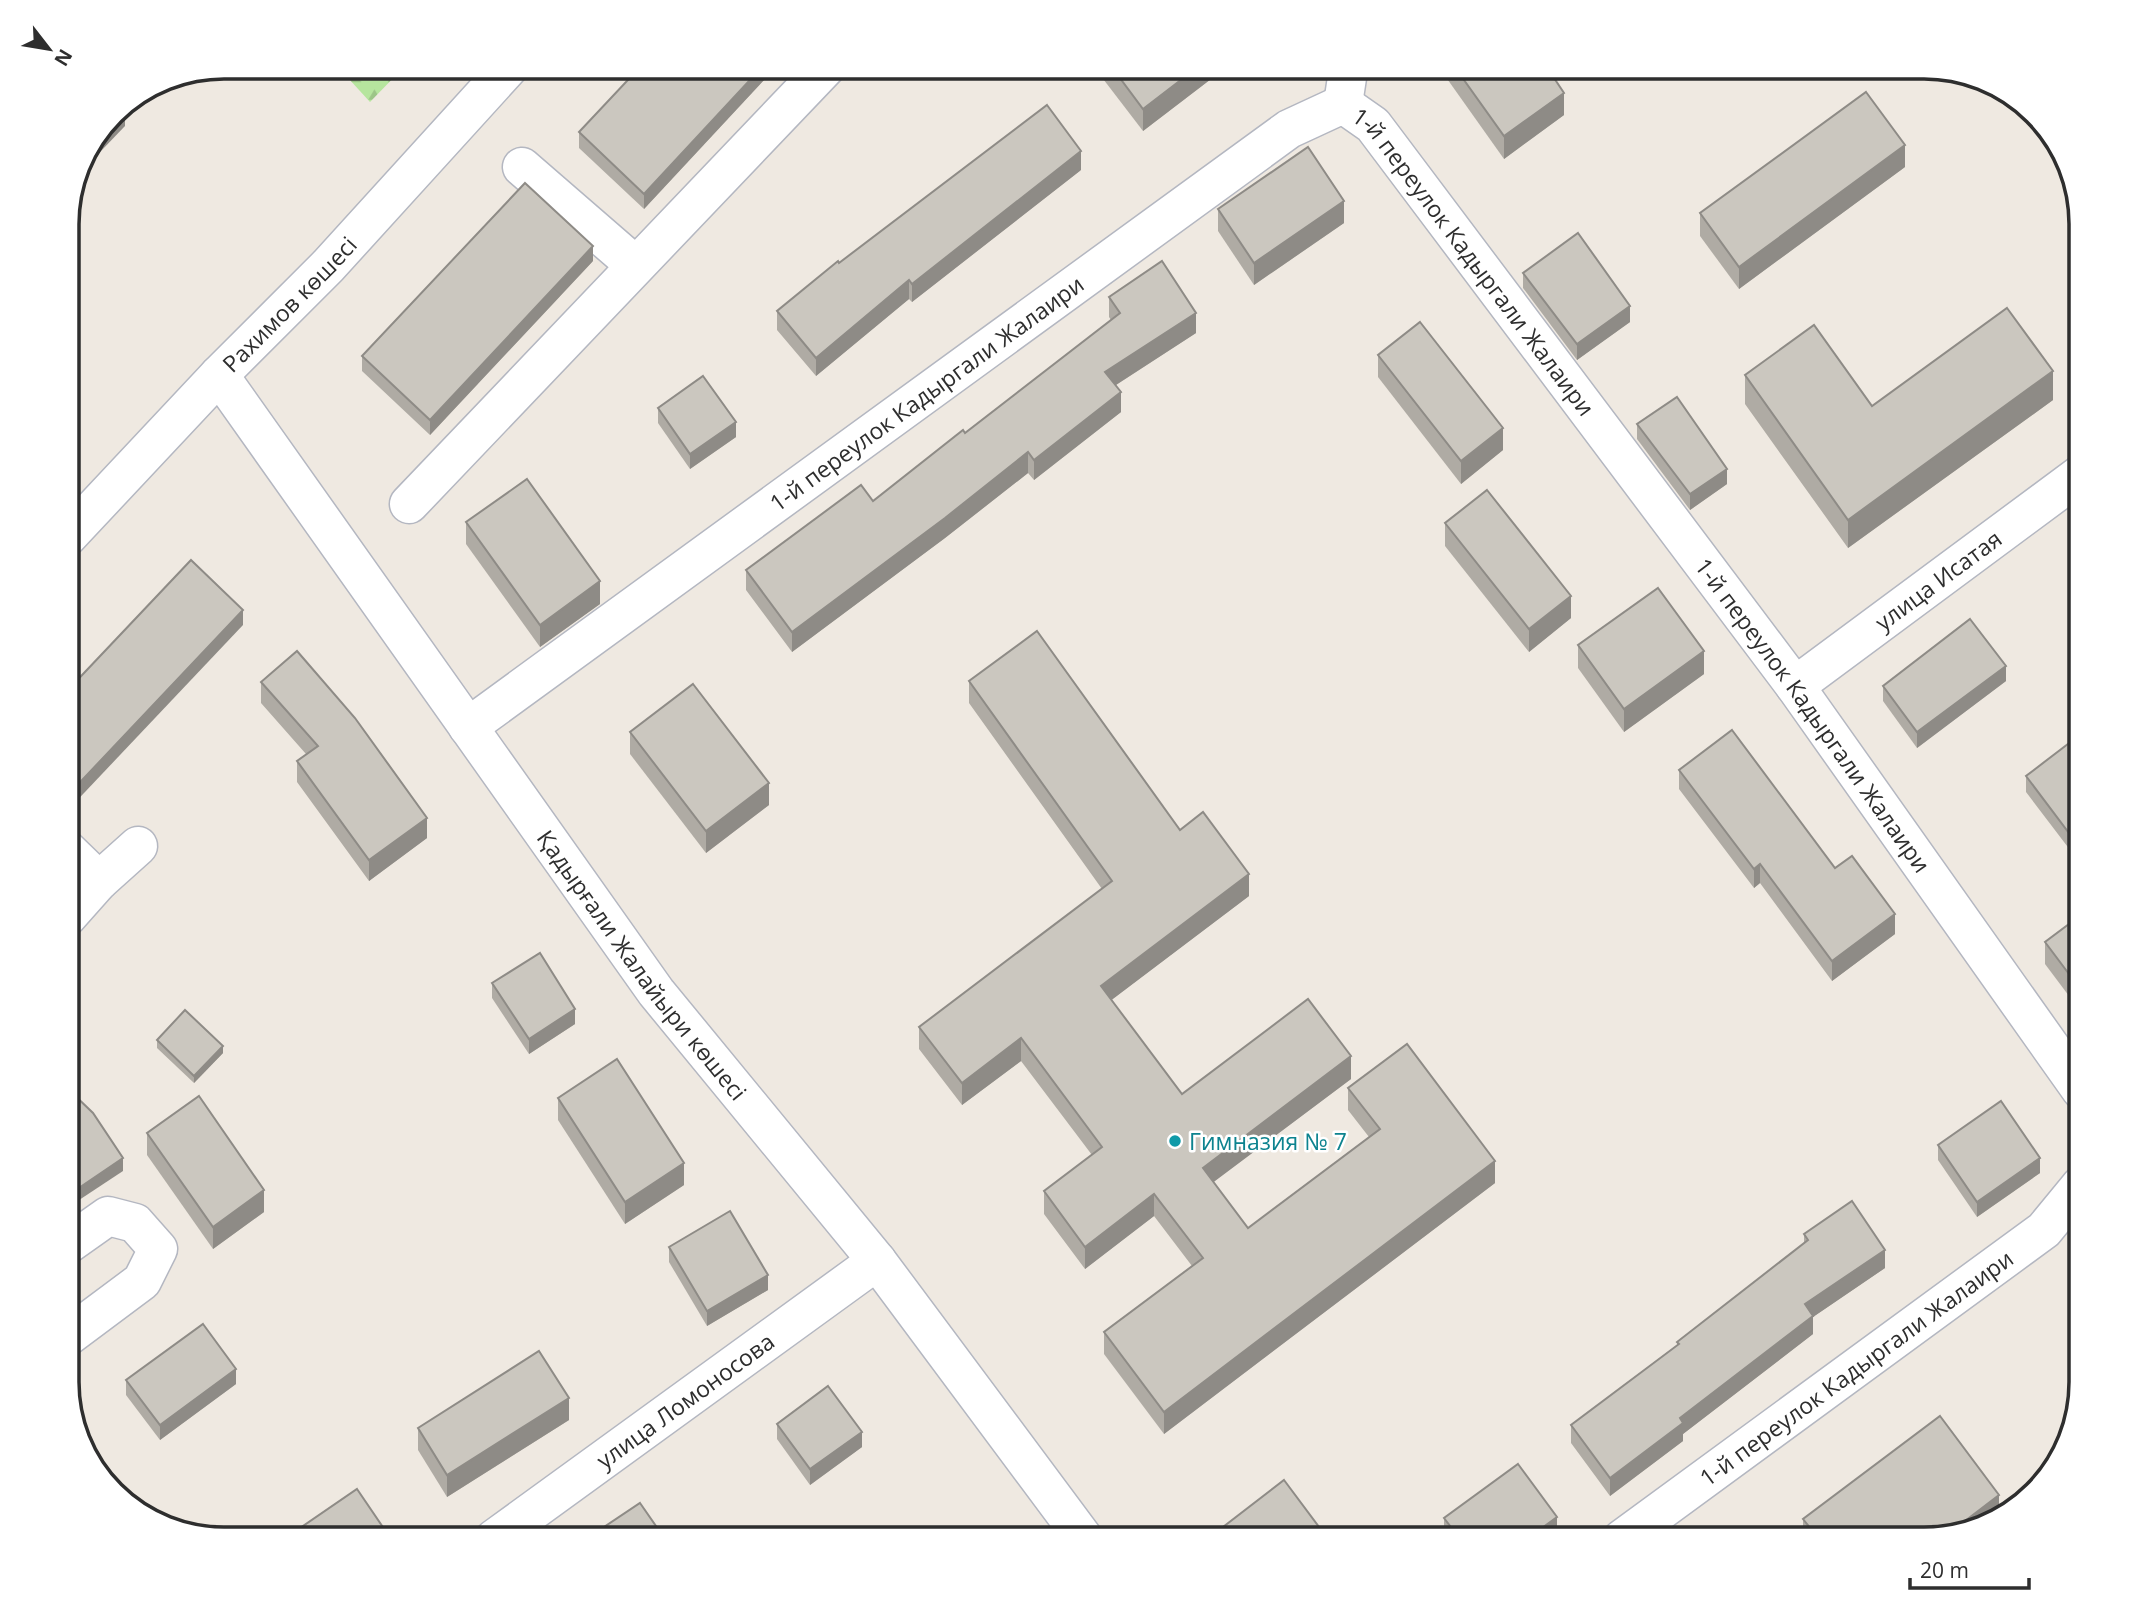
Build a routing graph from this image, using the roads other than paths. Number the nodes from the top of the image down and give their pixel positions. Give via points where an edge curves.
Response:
1 (497, 79) edge
2 (814, 79) edge
3 (1347, 79) edge
4 (1343, 104) junction
5 (522, 167) dead end
6 (635, 265) junction
7 (219, 375) junction
8 (2069, 483) edge
9 (409, 505) dead end
10 (79, 524) edge
11 (1795, 686) junction
12 (468, 727) junction
13 (138, 846) dead end
14 (79, 862) edge
15 (99, 881) junction
16 (79, 904) edge
17 (2069, 1073) edge
18 (2069, 1200) edge
19 (79, 1237) edge
20 (877, 1261) junction
21 (79, 1327) edge
22 (511, 1527) edge
23 (1075, 1527) edge
24 (1638, 1527) edge

1 - 7 street, Рахимов көшесі via 328,266
2 - 6 street
3 - 4 street
4 - 11 street, 1-й переулок Кадыргали Жалаири via 1373,125
4 - 12 street, 1-й переулок Кадыргали Жалаири via 1289,129
5 - 6 street
6 - 9 street
7 - 10 street, Рахимов көшесі
7 - 12 street, Қадырғали Жалайыри көшесі
8 - 11 street, улица Исатая
11 - 17 street, 1-й переулок Кадыргали Жалаири
12 - 20 street, Қадырғали Жалайыри көшесі via 656,992
13 - 15 street
14 - 15 street
15 - 16 street
18 - 24 street, 1-й переулок Кадыргали Жалаири via 2044,1230
19 - 21 street via 108,1216 135,1223 158,1249 142,1281
20 - 22 street, улица Ломоносова
20 - 23 street, Қадырғали Жалайыри көшесі

